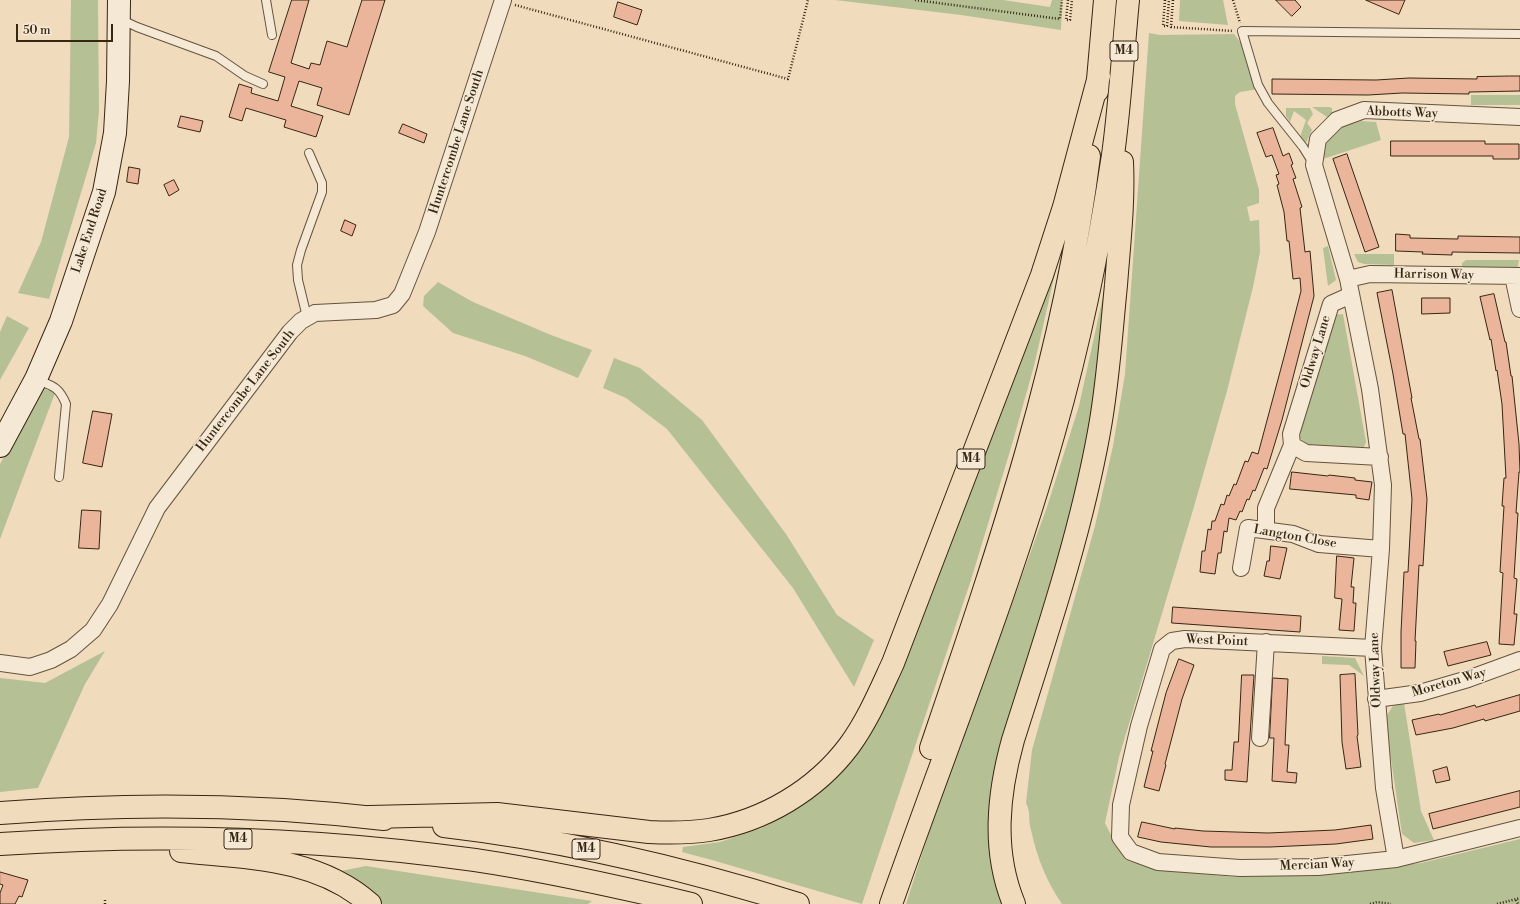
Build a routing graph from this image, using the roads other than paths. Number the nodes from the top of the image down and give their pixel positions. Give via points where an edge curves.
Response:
1 (266, 0) edge
2 (1106, 0) edge
3 (1128, 0) edge
4 (503, 1) edge
5 (119, 9) edge
6 (1520, 34) edge
7 (272, 35) dead end
8 (1099, 76) junction
9 (263, 84) dead end
10 (1119, 101) junction
11 (1520, 117) edge
12 (309, 153) dead end
13 (1314, 165) junction
14 (1517, 276) edge
15 (1348, 279) junction
16 (1351, 295) junction
17 (1520, 309) edge
18 (307, 317) junction
19 (36, 380) junction
20 (1292, 445) junction
21 (0, 446) edge
22 (1380, 457) junction
23 (59, 477) dead end
24 (1266, 523) dead end
25 (1382, 549) junction
26 (1242, 568) dead end
27 (1266, 642) junction
28 (1373, 648) junction
29 (1520, 660) edge
30 (0, 663) edge
31 (1376, 699) junction
32 (1260, 738) dead end
33 (0, 813) edge
34 (369, 817) junction
35 (1520, 828) edge
36 (1120, 837) joint
37 (67, 840) junction
38 (0, 844) edge
39 (1396, 859) junction
40 (897, 866) junction
41 (370, 904) edge
42 (691, 904) edge
43 (798, 904) edge
44 (877, 904) edge
45 (891, 904) edge
46 (1014, 904) edge

1 - 7 lane
2 - 8 highway, M4
3 - 10 highway, M4
4 - 18 street, Huntercombe Lane South via 427,232 402,294 393,305 376,310 315,313
5 - 9 lane via 149,31 216,56 245,76
5 - 19 main road, Lake End Road via 115,133 104,192 61,322
6 - 13 lane via 1242,31 1258,85 1268,103
8 - 34 highway, M4 via 1064,207 1042,275 893,663 858,732 822,775 792,799 780,805 741,821 708,830 674,833 642,831 497,814
8 - 40 highway, M4 via 1083,206 1048,378
10 - 40 highway, M4 via 1096,255 1055,430 1003,592
10 - 46 highway, M4 via 1123,179 1120,237 1108,374 1100,431 1070,555 1013,740 1001,792 1000,845 1006,881
11 - 13 street, Abbotts Way via 1364,110 1337,120 1318,139
12 - 18 lane via 322,183 322,192 297,265
13 - 15 street, Abbotts Way
14 - 15 street, Harrison Way via 1370,274
14 - 17 street
15 - 16 street, Oldway Lane
16 - 20 street, Oldway Lane via 1331,304 1291,434
16 - 22 street, Oldway Lane via 1370,389
18 - 30 street, Huntercombe Lane South via 290,332 157,508 110,604 92,630 71,649 51,660 30,667
19 - 21 main road, Lake End Road
19 - 23 lane via 56,388 66,404
20 - 22 street via 1306,453
20 - 24 street, Oldway Lane via 1266,508
22 - 25 street, Oldway Lane via 1383,485
25 - 26 street, Langton Close via 1318,544 1293,534 1248,528
25 - 28 street, Oldway Lane
27 - 28 street, West Point
27 - 32 street
27 - 36 street, West Point via 1185,639 1172,641 1162,650 1139,726 1122,805
28 - 31 street, Oldway Lane
29 - 31 street, Moreton Way via 1420,693
31 - 39 street, Oldway Lane via 1384,788
33 - 34 highway, M4 via 88,808 186,808 257,809
34 - 43 highway, M4 via 456,827 602,852 713,879
35 - 39 street, Mercian Way
36 - 39 street, Mercian Way via 1131,852 1158,862 1240,868 1318,867
37 - 38 highway, M4
37 - 41 highway, M4 via 284,862 328,877
37 - 42 highway, M4 via 247,839 358,847 523,868
40 - 44 highway, M4
40 - 45 highway, M4

